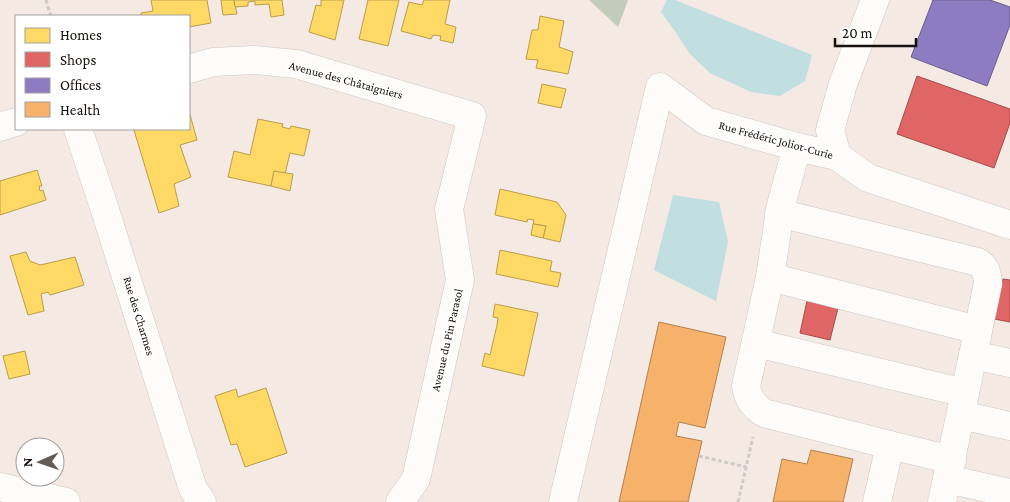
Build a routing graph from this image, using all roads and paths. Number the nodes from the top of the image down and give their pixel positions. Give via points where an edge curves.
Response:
1 (46, 0) edge
2 (875, 0) edge
3 (51, 15) edge
4 (190, 69) edge
5 (472, 116) joint
6 (15, 122) edge
7 (0, 127) edge
8 (78, 130) edge
9 (797, 147) junction
10 (837, 156) junction
11 (779, 213) junction
12 (1010, 225) edge
13 (770, 277) junction
14 (756, 343) junction
15 (976, 343) junction
16 (1010, 363) edge
17 (963, 404) junction
18 (1010, 426) edge
19 (754, 432) dead end
20 (890, 445) junction
21 (699, 456) dead end
22 (746, 467) junction
23 (947, 481) edge
24 (0, 487) edge
25 (1010, 494) edge
26 (66, 502) edge
27 (202, 502) edge
28 (400, 502) edge
29 (563, 502) edge
30 (738, 502) edge
31 (877, 502) edge

1 - 3 path
2 - 10 street via 830,130
4 - 5 street, Avenue des Châtaigniers via 213,62 254,60 296,64
5 - 28 street, Avenue du Pin Parasol via 449,209 460,280 416,479
6 - 7 street
8 - 27 street, Rue des Charmes via 193,489
9 - 10 street, Rue Frédéric Joliot-Curie
9 - 11 street
9 - 29 street, Rue Frédéric Joliot-Curie via 706,121 660,87
10 - 12 street, Rue Frédéric Joliot-Curie via 868,178
11 - 13 street
11 - 15 street via 984,265 988,283
13 - 14 street
13 - 15 street
14 - 17 street
14 - 20 street via 746,386 747,395 759,410
15 - 16 street
15 - 17 street
17 - 18 street
17 - 23 street
19 - 22 path
20 - 23 street
20 - 31 street
21 - 22 path
22 - 30 path
23 - 25 street
24 - 26 street

